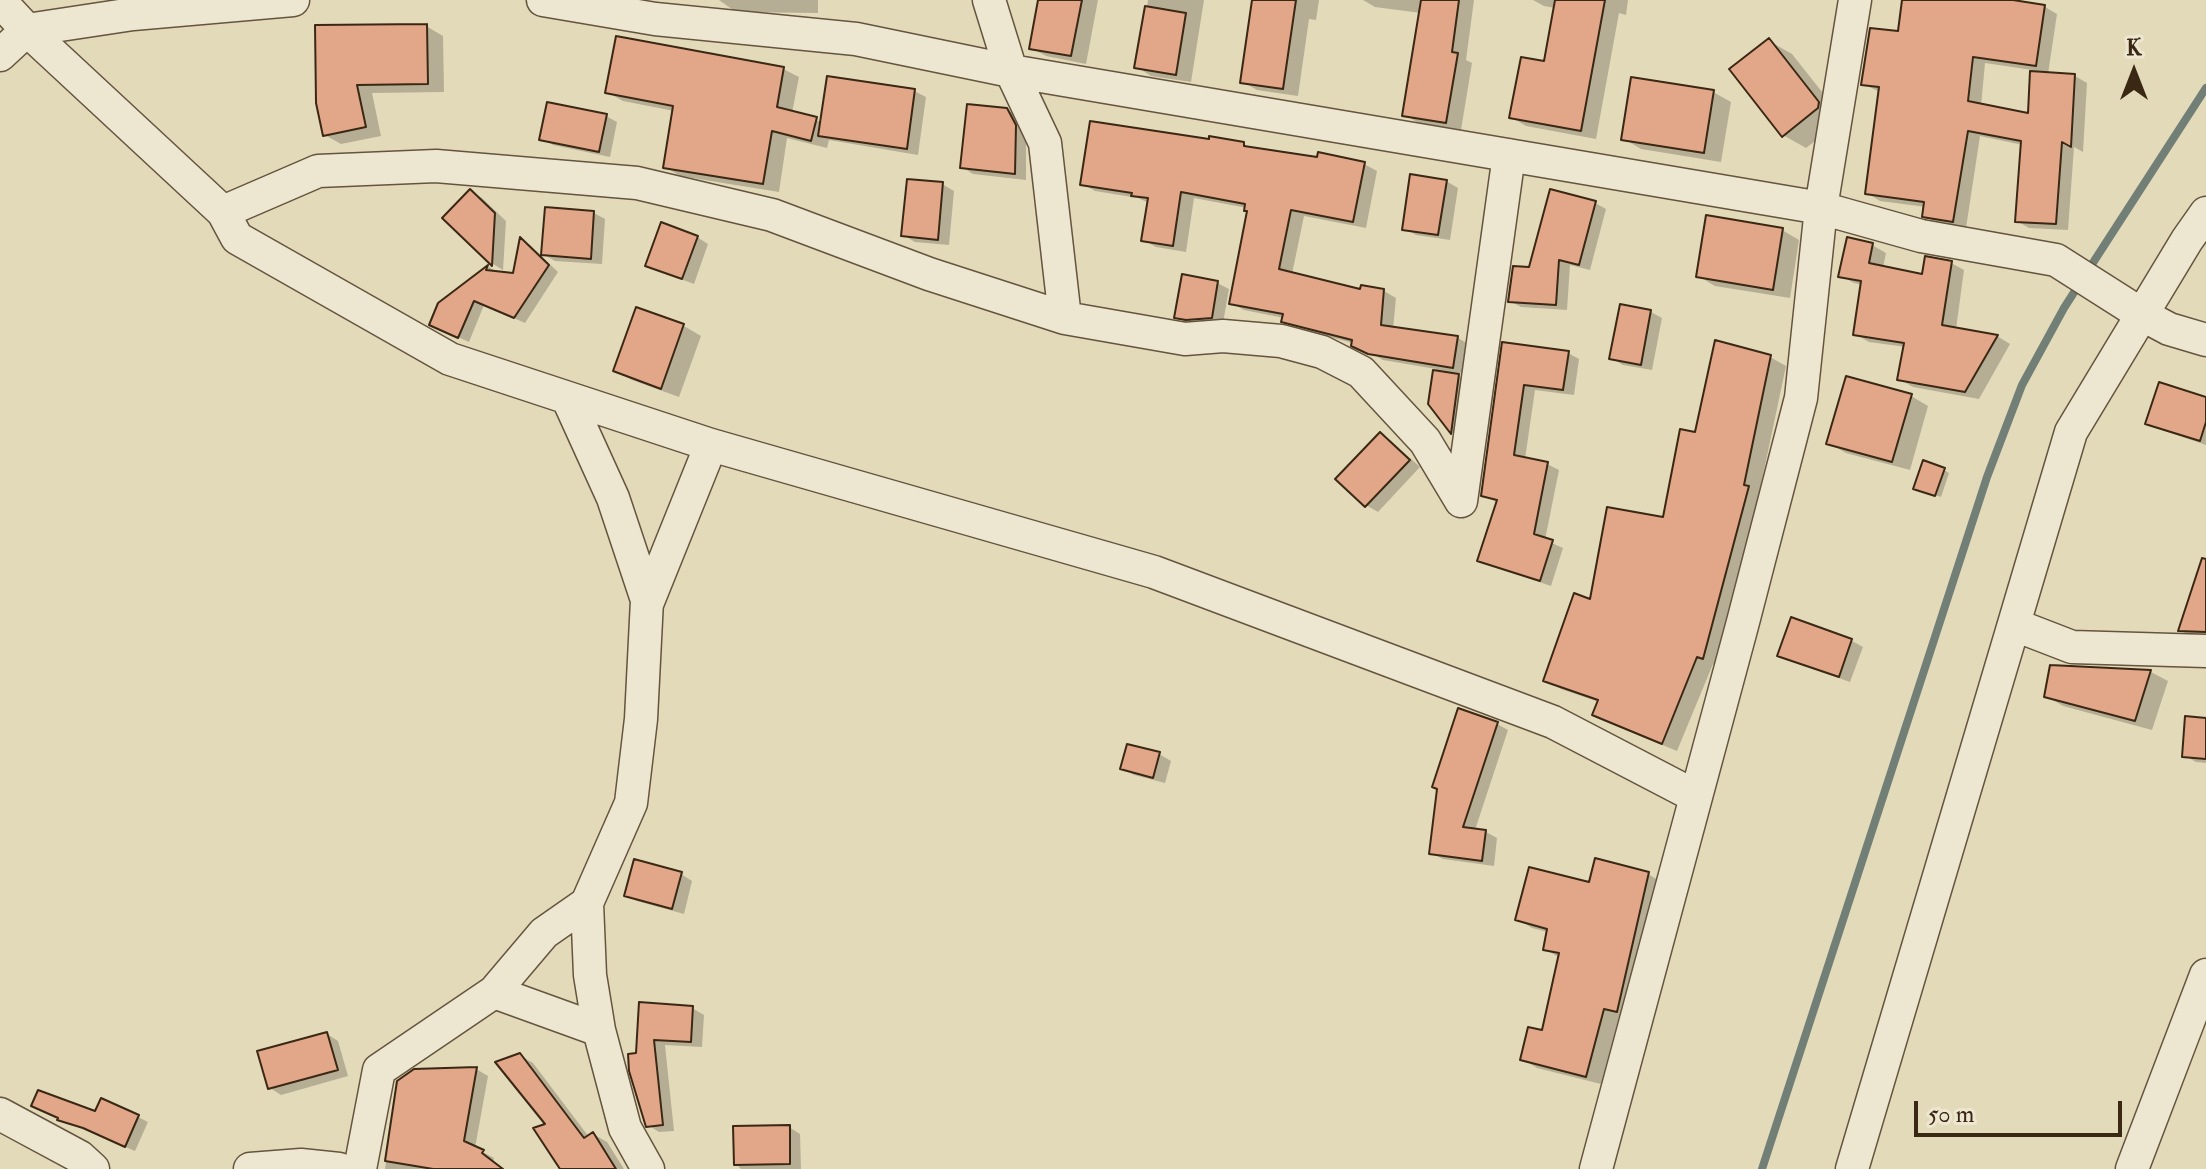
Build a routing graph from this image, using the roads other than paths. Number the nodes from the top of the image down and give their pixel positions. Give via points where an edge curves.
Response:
1 (293, 0) edge
2 (543, 0) edge
3 (989, 0) edge
4 (1855, 0) edge
5 (0, 1) edge
6 (27, 30) junction
7 (0, 55) edge
8 (1011, 71) junction
9 (1509, 155) junction
10 (1821, 208) junction
11 (223, 212) junction
12 (2206, 213) edge
13 (2141, 314) junction
14 (1065, 318) junction
15 (2206, 340) edge
16 (568, 399) junction
17 (711, 445) junction
18 (647, 604) junction
19 (2015, 625) junction
20 (2206, 651) edge
21 (1695, 796) junction
22 (587, 903) junction
23 (2206, 975) edge
24 (494, 992) junction
25 (599, 1030) junction
26 (0, 1114) edge
27 (93, 1169) edge
28 (250, 1169) edge
29 (339, 1169) edge
30 (360, 1169) edge
31 (648, 1169) edge
32 (1596, 1169) edge
33 (1852, 1169) edge
34 (2132, 1169) edge

1 - 6 street via 133,14
2 - 8 street via 655,19 856,39
3 - 8 street
4 - 10 street
5 - 6 street
6 - 7 street
6 - 11 street
8 - 9 street
8 - 14 street via 1045,143
9 - 10 street
9 - 14 street via 1461,501 1425,441 1404,418 1361,372 1322,352 1281,341 1185,339
10 - 13 street via 1921,236 2056,260
10 - 21 street via 1801,398
11 - 14 street via 318,171 436,166 637,183 772,215
11 - 16 street via 237,238 450,359
12 - 13 street
13 - 15 street
13 - 19 street via 2071,432
16 - 17 street
16 - 18 street via 613,498
17 - 18 street
17 - 21 street via 1154,572 1553,722
18 - 22 street via 631,803
19 - 20 street via 2072,647
19 - 33 street
21 - 32 street
22 - 24 street via 544,933
22 - 25 street
23 - 34 street
24 - 25 street
24 - 30 street via 379,1070
25 - 31 street via 625,1128
26 - 27 street
28 - 29 street

